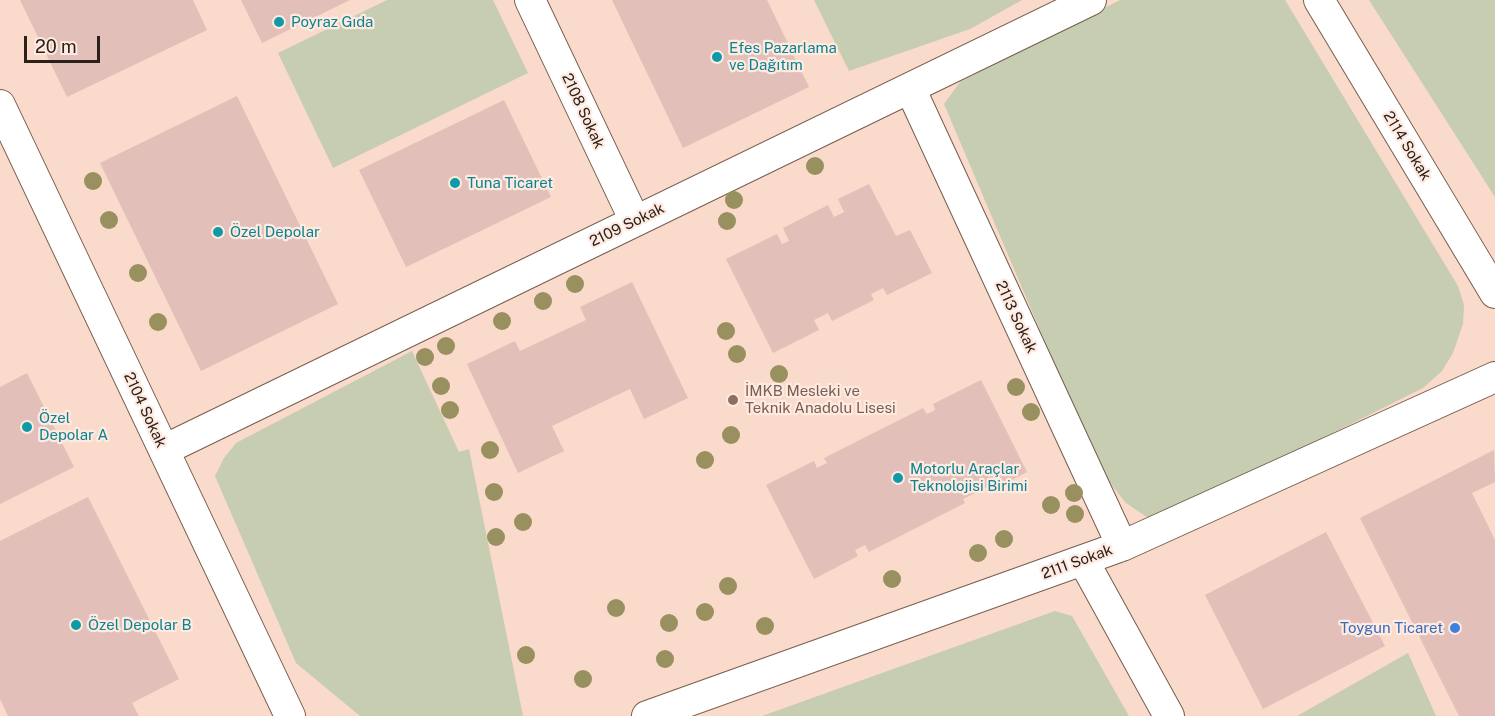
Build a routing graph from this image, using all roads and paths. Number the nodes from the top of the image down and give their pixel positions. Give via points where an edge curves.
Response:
1 (530, 0) edge
2 (1091, 0) edge
3 (1318, 0) edge
4 (909, 88) junction
5 (0, 105) edge
6 (635, 221) junction
7 (1495, 293) edge
8 (1495, 377) edge
9 (164, 450) junction
10 (1122, 546) junction
11 (1083, 560) junction
12 (290, 716) edge
13 (647, 716) edge
14 (1169, 716) edge

1 - 6 street, 2108 Sokak
2 - 4 street, 2109 Sokak
3 - 7 street, 2114 Sokak
4 - 6 street, 2109 Sokak
4 - 10 street, 2113 Sokak
5 - 9 street, 2104 Sokak
6 - 9 street, 2109 Sokak
8 - 10 street, 2111 Sokak
9 - 12 street, 2104 Sokak
10 - 11 street, 2111 Sokak
11 - 13 street, 2111 Sokak
11 - 14 street

